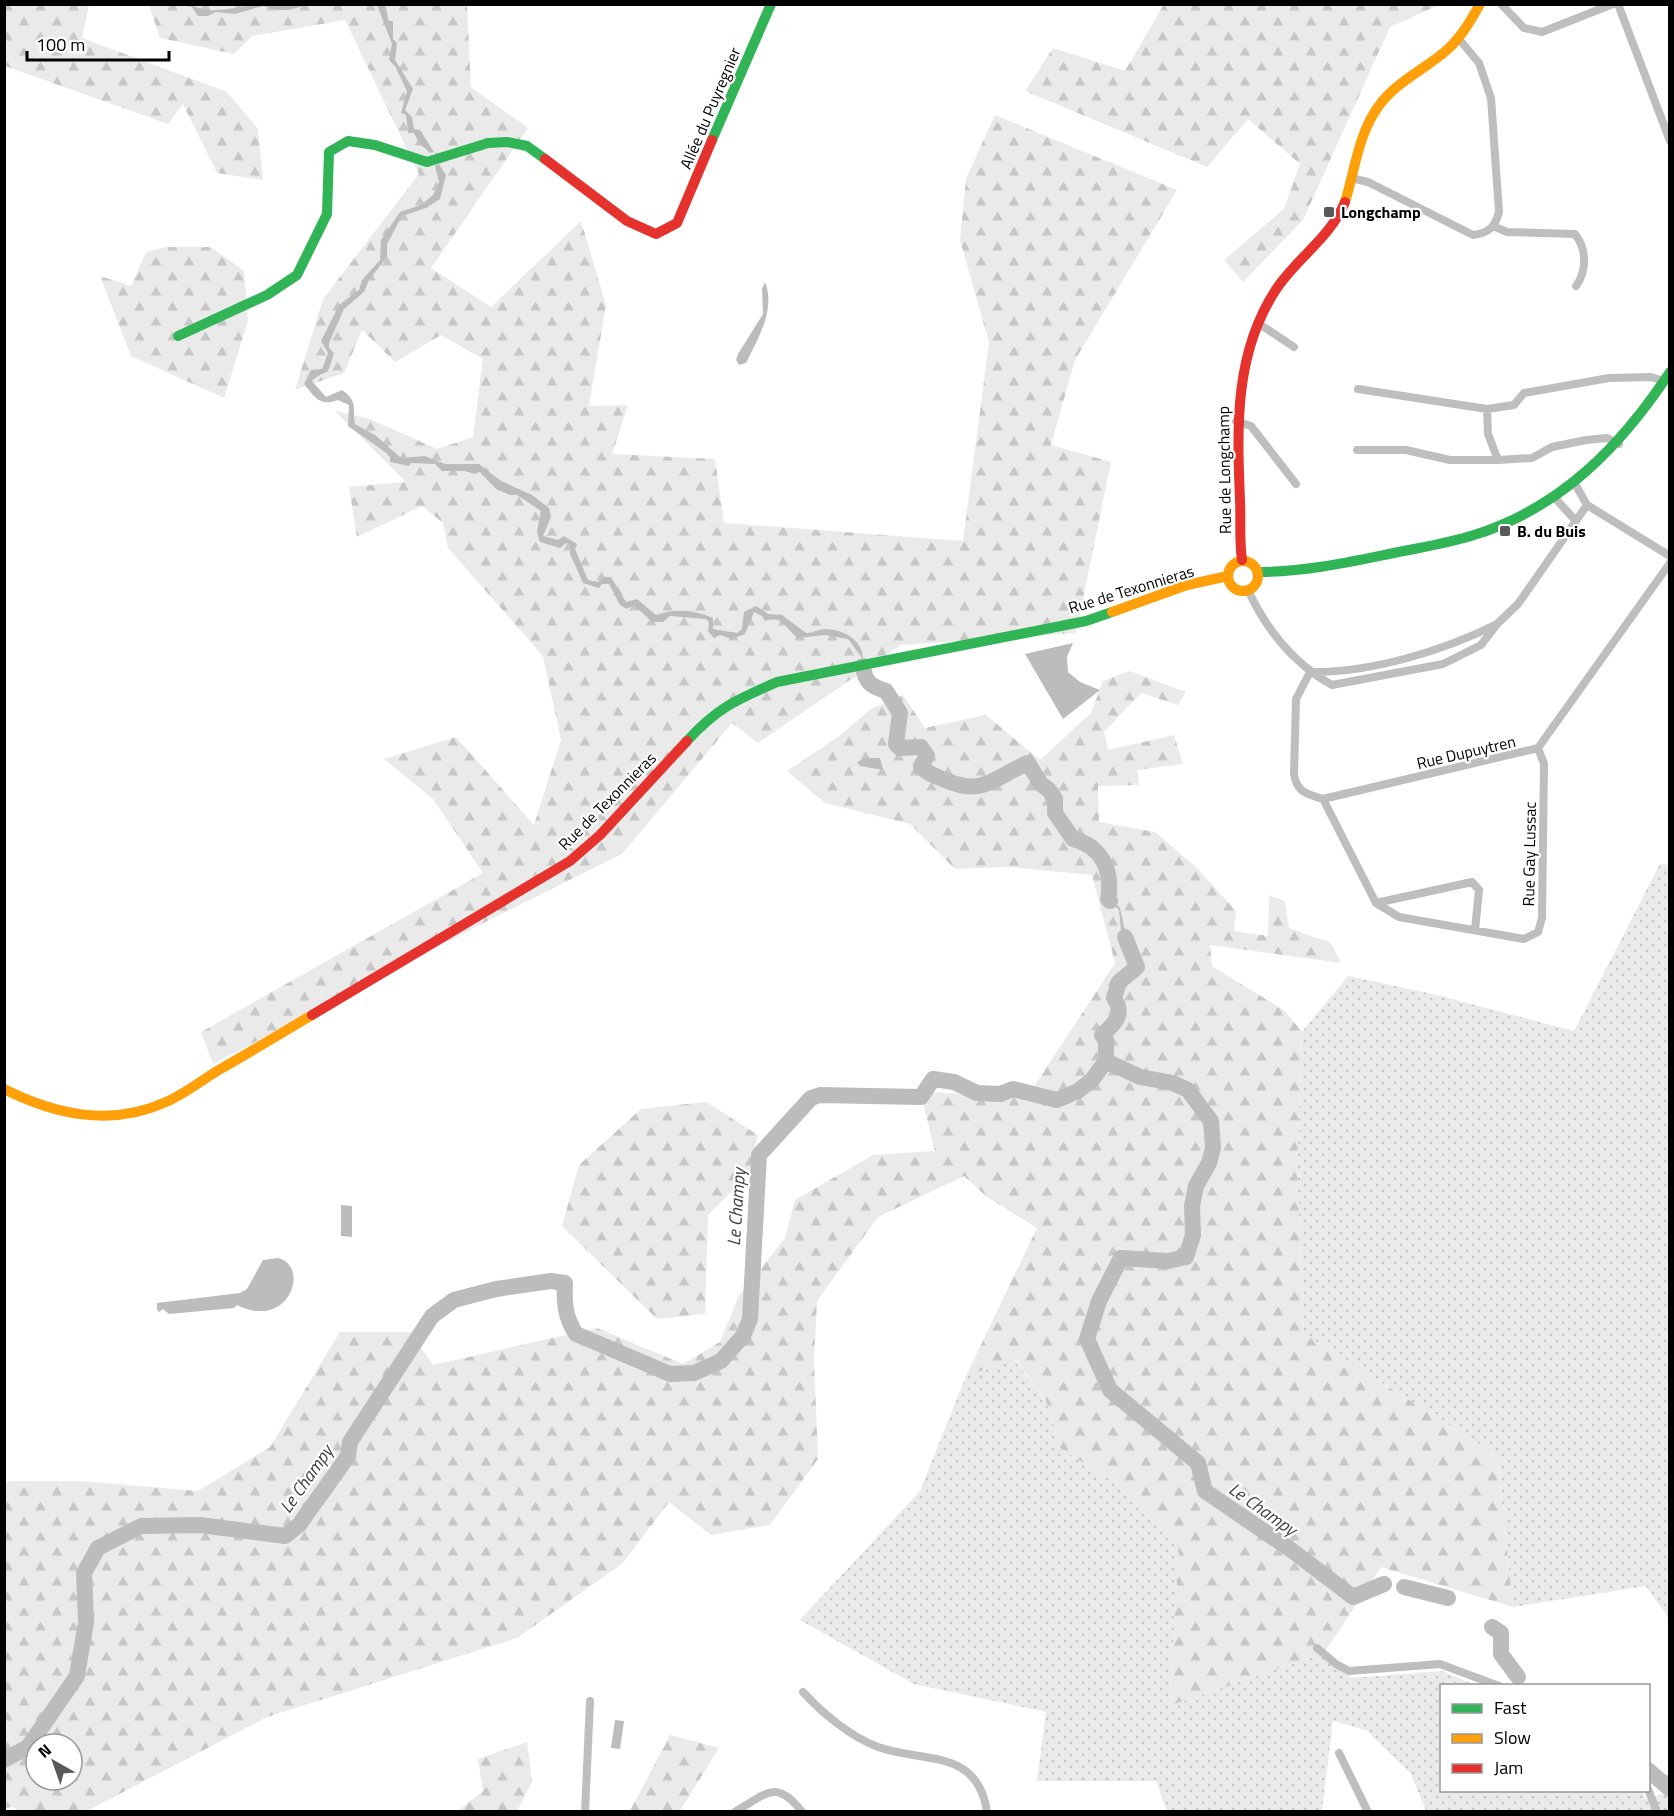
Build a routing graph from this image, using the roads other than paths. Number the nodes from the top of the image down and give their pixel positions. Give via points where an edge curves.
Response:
1 (771, 4) edge
2 (1480, 4) edge
3 (1501, 4) edge
4 (1613, 4) edge
5 (1618, 4) edge
6 (1459, 39) junction
7 (1670, 141) edge
8 (1351, 178) junction
9 (1493, 226) junction
10 (1576, 286) dead end
11 (1258, 323) junction
12 (178, 336) dead end
13 (1294, 347) dead end
14 (1667, 377) edge
15 (1358, 389) dead end
16 (1487, 409) junction
17 (1236, 421) junction
18 (1619, 444) junction
19 (1357, 450) dead end
20 (1498, 460) junction
21 (1574, 482) junction
22 (1296, 484) dead end
23 (1554, 497) junction
24 (1587, 505) junction
25 (1575, 521) junction
26 (1670, 556) edge
27 (1242, 560) junction
28 (1670, 563) edge
29 (1258, 572) junction
30 (1228, 576) junction
31 (1248, 590) junction
32 (1497, 624) junction
33 (1310, 672) junction
34 (1538, 748) junction
35 (1323, 799) junction
36 (1376, 903) junction
37 (1475, 930) junction
38 (4, 1089) edge
39 (1317, 1648) dead end
40 (1494, 1684) edge
41 (803, 1692) dead end
42 (590, 1701) dead end
43 (1339, 1753) dead end
44 (1649, 1792) edge
45 (585, 1812) edge
46 (735, 1812) edge
47 (802, 1812) edge
48 (987, 1812) edge
49 (1368, 1812) edge
50 (1657, 1812) edge

1 - 12 main road, Allée du Puyregnier via 677,223 656,234 627,221 527,146 488,143 427,162 375,145 348,141 329,152 327,214 297,275 267,295
2 - 6 main road, Rue de Longchamp
3 - 4 street via 1524,28 1542,32
5 - 7 street
6 - 8 main road, Rue de Longchamp via 1403,80 1377,108 1366,124
6 - 9 street via 1479,63 1491,98 1499,212
8 - 9 street via 1368,182 1473,235 1483,234
8 - 11 main road, Rue de Longchamp via 1339,215 1328,233 1277,288
9 - 10 street via 1507,232 1575,234 1584,245 1583,276
11 - 13 street
11 - 17 main road, Rue de Longchamp via 1242,372
14 - 16 street via 1609,378 1524,393 1514,405
14 - 18 main road
15 - 16 street
16 - 20 street via 1488,434
17 - 22 street via 1251,426
17 - 27 main road, Rue de Longchamp
18 - 20 street via 1606,438 1586,440 1552,447 1532,458
18 - 21 main road
19 - 20 street via 1406,450 1450,460
21 - 23 main road
21 - 24 street
23 - 25 street
23 - 29 main road via 1486,531 1455,540 1324,567 1286,573
24 - 25 street
24 - 26 street
25 - 32 street via 1518,604
27 - 29 main road via 1252,563
27 - 30 main road via 1232,566
28 - 34 street, Rue Dupuytren
29 - 31 main road via 1257,583
30 - 31 main road via 1234,588
30 - 38 main road, Rue de Texonnieras via 1187,585 1086,621 777,682 710,716 600,835 570,861 166,1102 121,1115 73,1115 45,1109
31 - 33 street via 1278,640
32 - 33 street via 1431,652 1331,672
32 - 33 street via 1481,645 1443,664 1332,685
33 - 35 street via 1296,699 1295,784 1302,793
34 - 35 street, Rue Dupuytren
34 - 37 street, Rue Gay Lussac via 1544,764 1542,918 1538,932 1524,939
35 - 36 street
36 - 37 street, Rue Gay Lussac via 1399,917
36 - 37 street via 1472,882 1479,891
39 - 40 street via 1349,1671 1440,1664
41 - 48 street via 822,1714 877,1747 950,1762 963,1769 984,1793
42 - 45 street
43 - 49 street
44 - 50 street
46 - 47 street via 778,1791 790,1796

